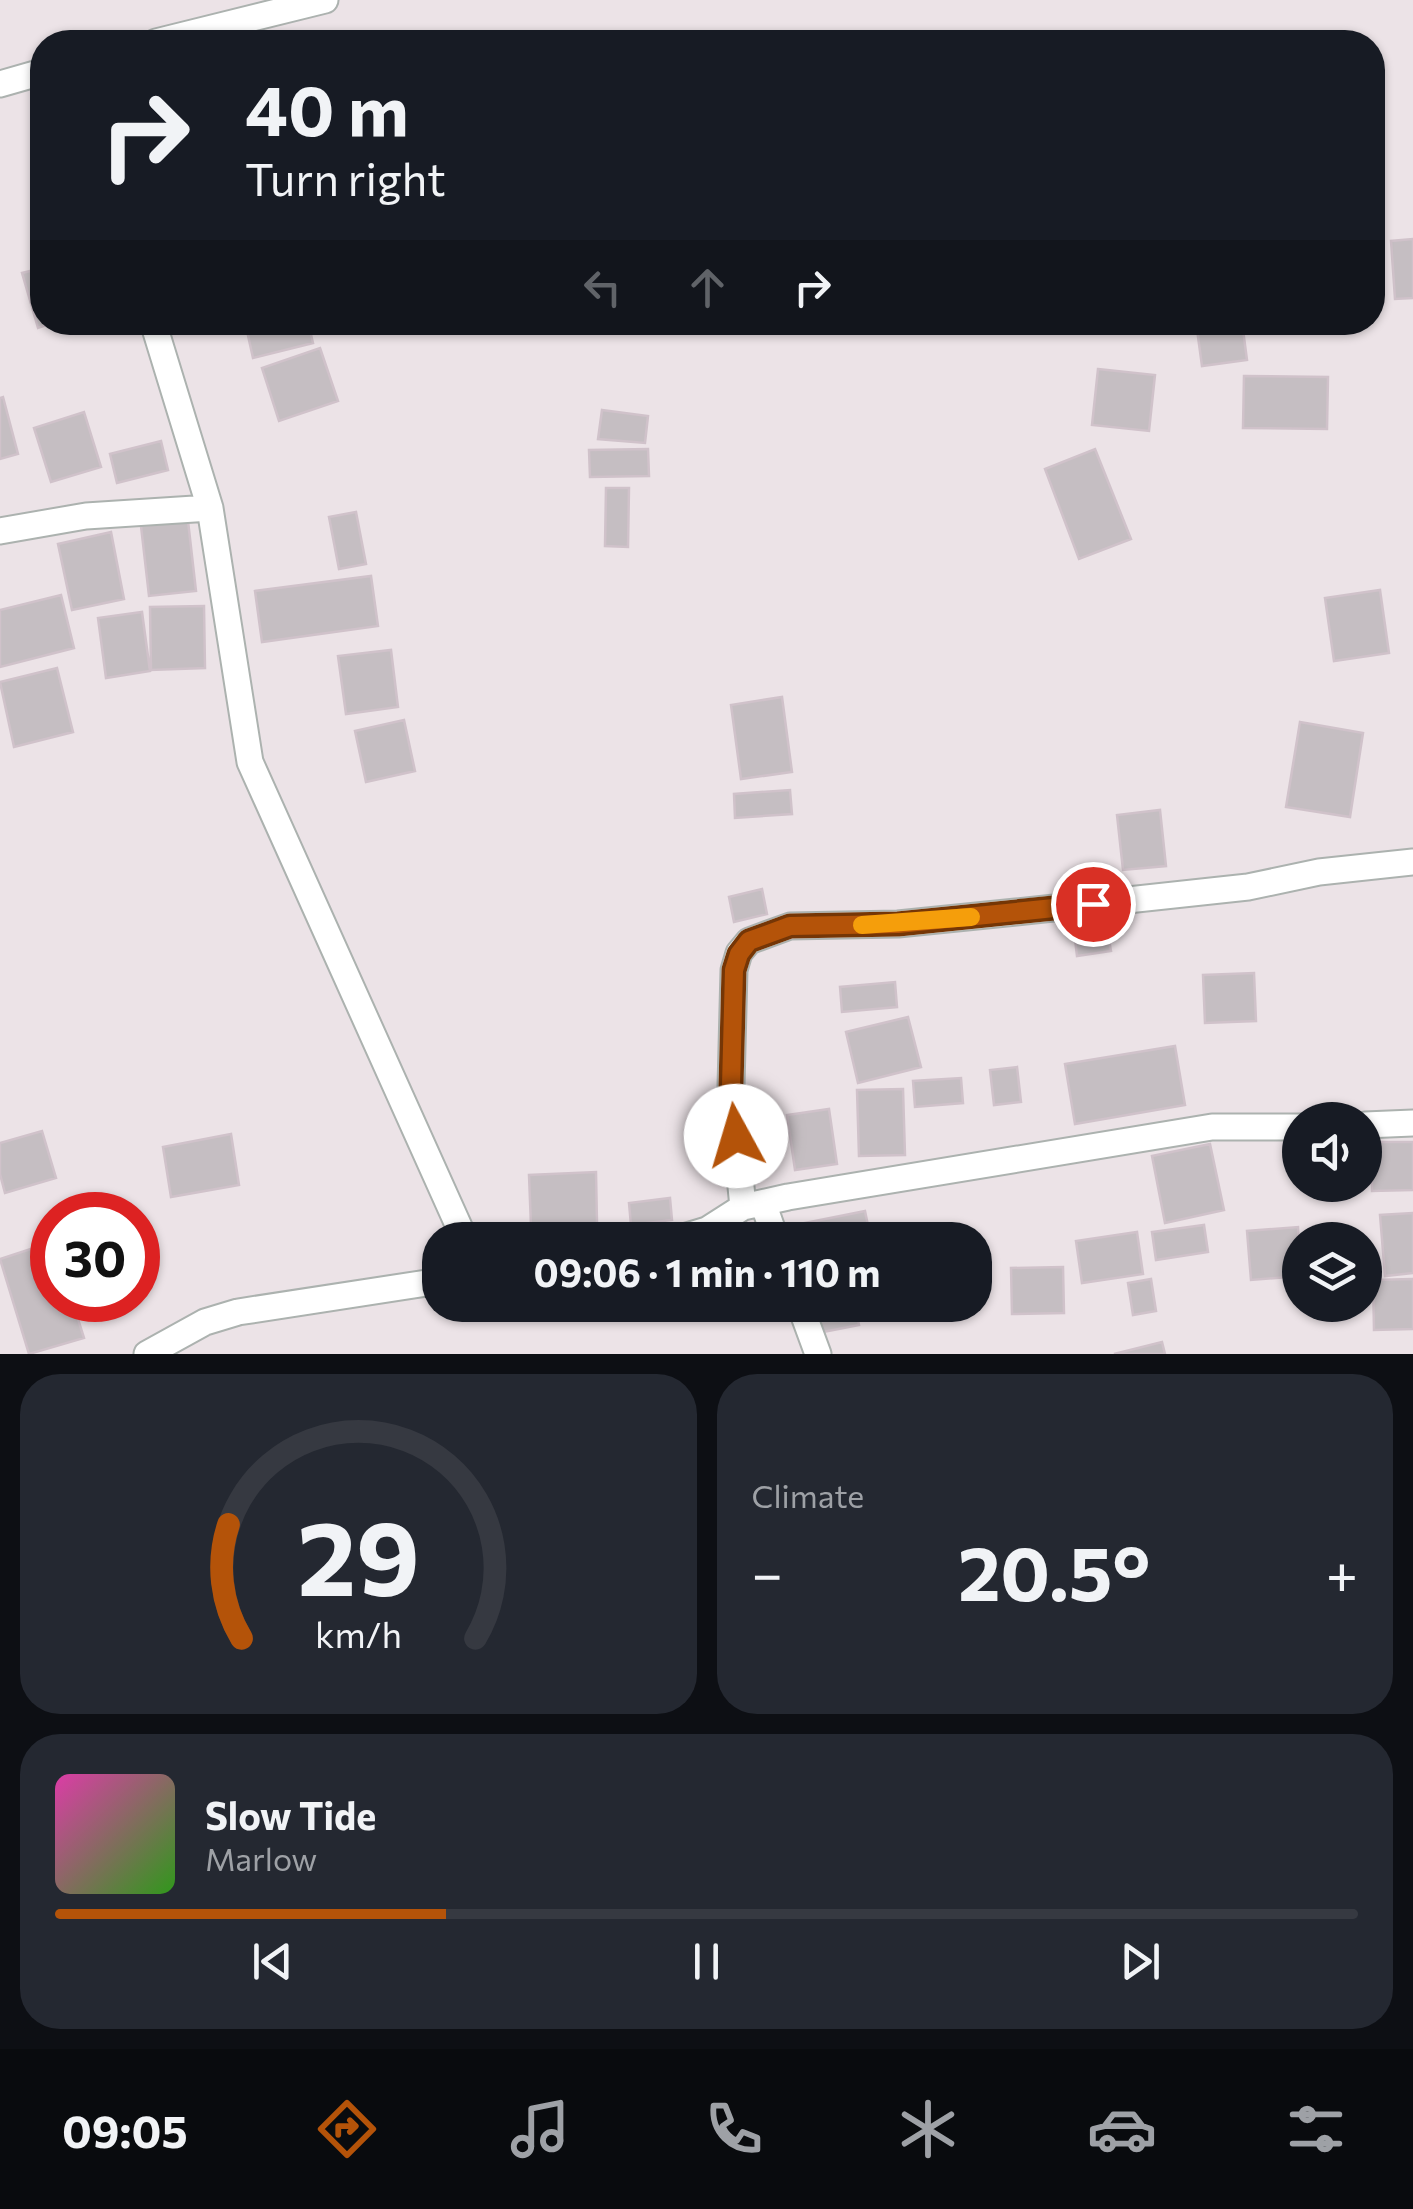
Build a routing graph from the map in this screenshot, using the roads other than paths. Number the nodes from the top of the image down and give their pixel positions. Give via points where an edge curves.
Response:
1 (325, 0) edge
2 (204, 30) edge
3 (30, 75) edge
4 (0, 84) edge
5 (157, 335) edge
6 (210, 508) junction
7 (0, 532) edge
8 (1413, 862) edge
9 (1413, 1123) edge
10 (1382, 1124) edge
11 (1282, 1127) edge
12 (753, 1205) junction
13 (457, 1222) edge
14 (722, 1222) edge
15 (764, 1222) edge
16 (422, 1284) edge
17 (806, 1322) edge
18 (147, 1354) edge
19 (818, 1354) edge

1 - 2 street
3 - 4 street
5 - 6 street
6 - 7 street via 86,516
6 - 13 street via 250,762
8 - 12 street via 1248,887 898,924 790,926 762,934 739,954 734,970 731,1086
9 - 10 street
11 - 12 street via 1212,1128
12 - 14 street
12 - 15 street
16 - 18 street via 238,1312
17 - 19 street

